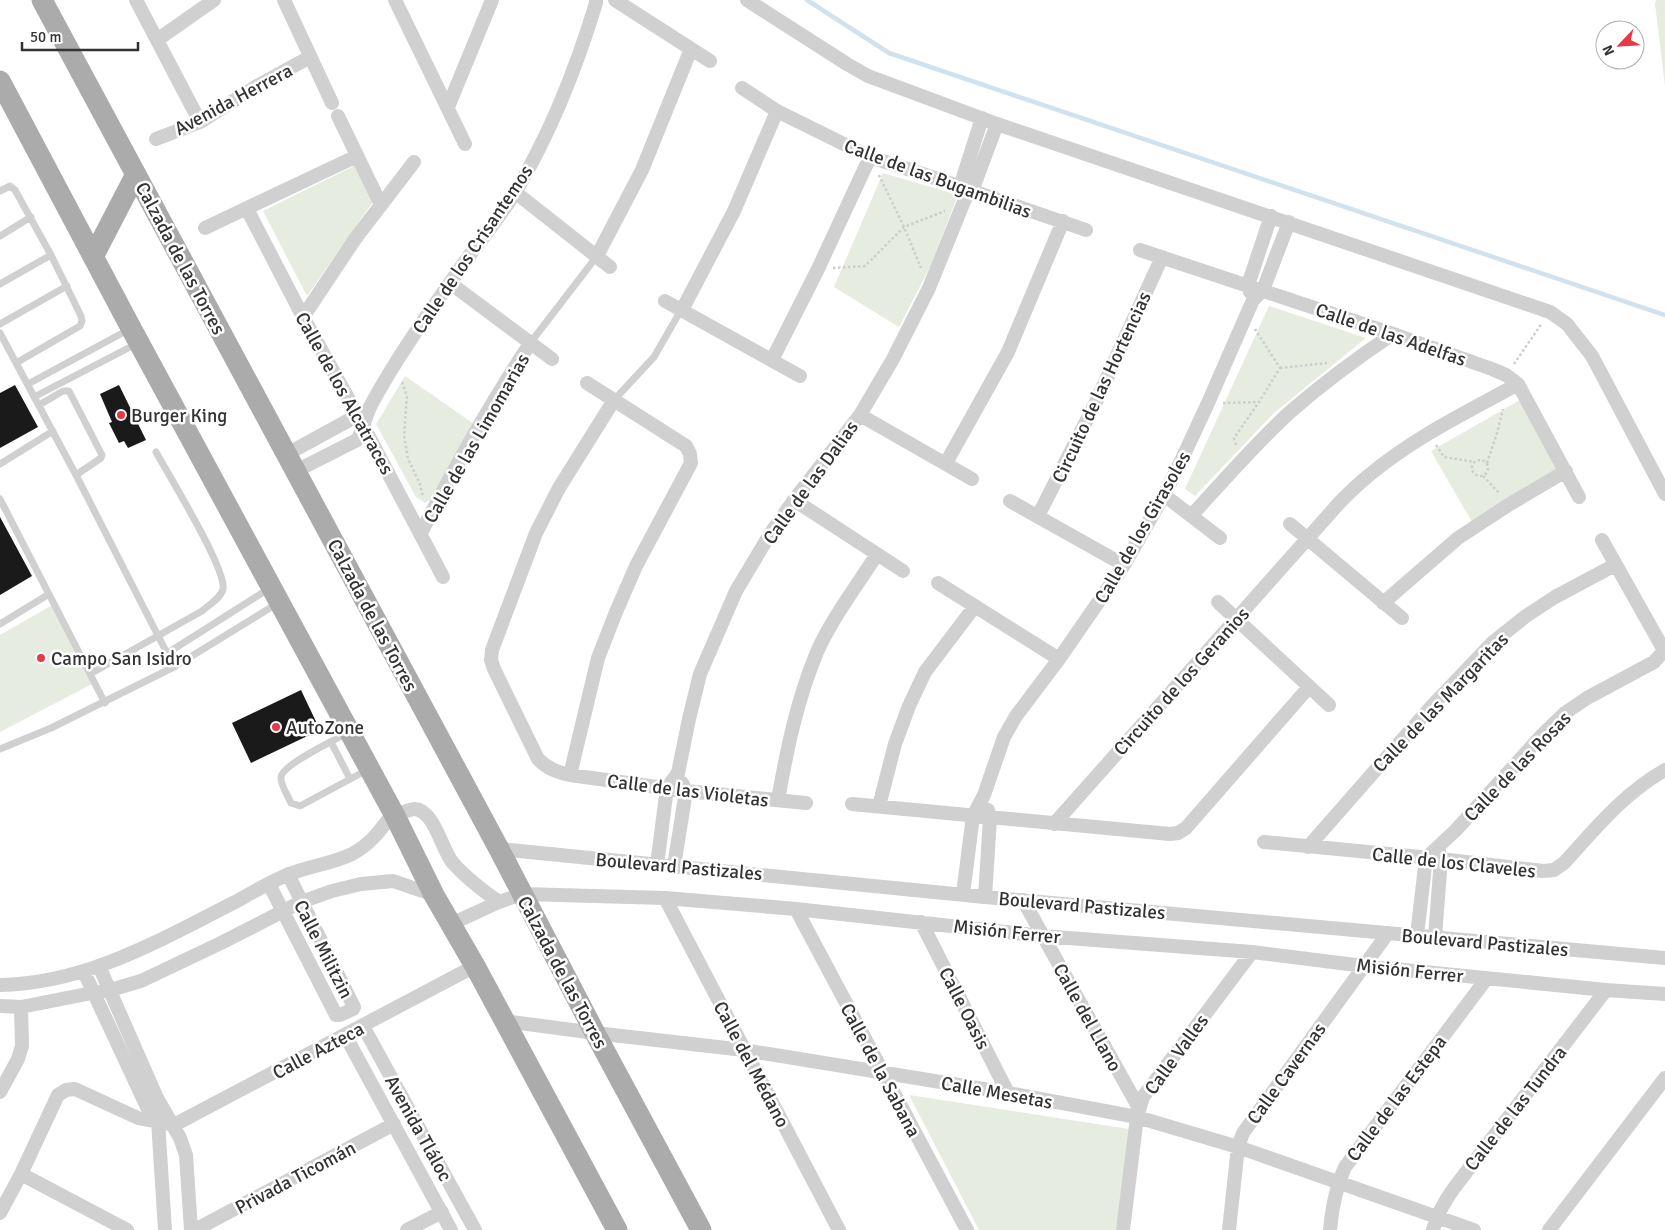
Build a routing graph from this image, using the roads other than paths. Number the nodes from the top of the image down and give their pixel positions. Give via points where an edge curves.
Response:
1 (42, 0) edge
2 (136, 0) edge
3 (214, 0) edge
4 (284, 0) edge
5 (395, 0) edge
6 (492, 0) edge
7 (616, 0) edge
8 (747, 0) edge
9 (598, 1) edge
10 (157, 40) junction
11 (691, 49) junction
12 (310, 57) junction
13 (710, 60) dead end
14 (0, 81) edge
15 (742, 88) dead end
16 (332, 103) dead end
17 (448, 107) junction
18 (777, 111) junction
19 (338, 116) dead end
20 (982, 118) junction
21 (200, 122) junction
22 (997, 124) junction
23 (156, 139) dead end
24 (465, 144) dead end
25 (357, 156) junction
26 (870, 157) junction
27 (414, 162) dead end
28 (136, 174) junction
29 (0, 191) edge
30 (515, 192) junction
31 (965, 195) junction
32 (380, 205) junction
33 (247, 209) junction
34 (1271, 216) junction
35 (31, 217) junction
36 (1063, 221) junction
37 (1289, 222) junction
38 (205, 228) dead end
39 (1086, 230) dead end
40 (0, 236) edge
41 (1140, 250) dead end
42 (51, 255) junction
43 (597, 256) junction
44 (93, 257) junction
45 (1162, 257) junction
46 (610, 267) dead end
47 (450, 283) junction
48 (0, 284) edge
49 (1248, 285) junction
50 (68, 286) junction
51 (1263, 290) junction
52 (1253, 300) junction
53 (665, 301) dead end
54 (682, 310) junction
55 (302, 317) junction
56 (0, 324) edge
57 (0, 333) edge
58 (1393, 334) junction
59 (135, 336) junction
60 (531, 342) junction
61 (552, 360) dead end
62 (772, 360) junction
63 (16, 363) junction
64 (800, 376) dead end
65 (587, 383) dead end
66 (28, 384) junction
67 (1513, 387) junction
68 (34, 397) junction
69 (614, 400) junction
70 (39, 406) junction
71 (860, 415) junction
72 (361, 421) junction
73 (52, 431) junction
74 (156, 452) dead end
75 (292, 463) junction
76 (946, 463) junction
77 (0, 464) edge
78 (1566, 471) junction
79 (76, 475) junction
80 (972, 478) dead end
81 (1665, 494) edge
82 (1164, 495) junction
83 (1579, 497) dead end
84 (0, 499) edge
85 (794, 500) junction
86 (1010, 501) dead end
87 (1192, 515) junction
88 (1038, 516) junction
89 (1290, 524) dead end
90 (421, 533) junction
91 (1220, 538) dead end
92 (1307, 538) junction
93 (1602, 540) dead end
94 (877, 554) junction
95 (1615, 564) junction
96 (1124, 566) junction
97 (903, 571) dead end
98 (442, 577) dead end
99 (938, 583) dead end
100 (49, 594) junction
101 (275, 595) junction
102 (1218, 602) dead end
103 (1383, 603) junction
104 (975, 606) junction
105 (1236, 618) junction
106 (1402, 618) dead end
107 (0, 624) edge
108 (158, 637) junction
109 (1665, 651) edge
110 (166, 654) junction
111 (1059, 659) junction
112 (1660, 662) edge
113 (174, 667) junction
114 (90, 674) junction
115 (1309, 687) junction
116 (105, 703) junction
117 (1329, 705) dead end
118 (350, 732) junction
119 (331, 742) junction
120 (0, 749) edge
121 (370, 769) junction
122 (1665, 770) edge
123 (678, 773) junction
124 (570, 776) junction
125 (350, 779) junction
126 (667, 788) junction
127 (686, 791) junction
128 (984, 795) junction
129 (778, 800) junction
130 (806, 803) dead end
131 (852, 804) dead end
132 (879, 806) junction
133 (394, 814) junction
134 (973, 816) junction
135 (990, 818) junction
136 (1054, 824) junction
137 (1264, 842) dead end
138 (1308, 846) junction
139 (499, 849) junction
140 (1440, 854) junction
141 (1426, 858) junction
142 (657, 865) junction
143 (674, 866) junction
144 (288, 874) junction
145 (269, 884) junction
146 (522, 894) junction
147 (963, 894) junction
148 (434, 895) junction
149 (985, 897) junction
150 (664, 898) junction
151 (1023, 900) junction
152 (301, 902) junction
153 (499, 902) junction
154 (796, 909) junction
155 (283, 911) junction
156 (921, 922) junction
157 (451, 924) junction
158 (1388, 933) junction
159 (1042, 936) junction
160 (1417, 936) junction
161 (1435, 937) junction
162 (1252, 952) junction
163 (1665, 958) edge
164 (99, 966) junction
165 (475, 966) junction
166 (1364, 966) junction
167 (84, 972) junction
168 (1487, 978) junction
169 (0, 985) edge
170 (109, 990) junction
171 (1606, 990) junction
172 (94, 992) junction
173 (1665, 994) edge
174 (0, 1006) edge
175 (21, 1007) junction
176 (504, 1020) junction
177 (363, 1026) junction
178 (595, 1033) junction
179 (345, 1035) junction
180 (744, 1050) junction
181 (883, 1073) junction
182 (1665, 1078) edge
183 (0, 1092) edge
184 (1008, 1093) junction
185 (1138, 1113) junction
186 (158, 1121) junction
187 (394, 1124) junction
188 (174, 1125) junction
189 (1238, 1147) junction
190 (21, 1174) junction
191 (1338, 1182) junction
192 (442, 1212) junction
193 (0, 1213) edge
194 (1435, 1224) edge
195 (127, 1230) edge
196 (165, 1230) edge
197 (191, 1230) edge
198 (195, 1230) edge
199 (407, 1230) edge
200 (452, 1230) edge
201 (475, 1230) edge
202 (617, 1230) edge
203 (701, 1230) edge
204 (839, 1230) edge
205 (967, 1230) edge
206 (1123, 1230) edge
207 (1228, 1230) edge
208 (1330, 1230) edge
209 (1474, 1230) edge
210 (1549, 1230) edge

1 - 28 main road, Calzada de las Torres
2 - 10 street
3 - 10 street
4 - 12 street
5 - 17 street
6 - 17 street
7 - 11 street
8 - 20 street via 868,76
9 - 30 street, Calle de los Crisantemos via 567,91
10 - 21 street
11 - 13 street
11 - 43 street via 642,170
12 - 16 street
12 - 21 street, Avenida Herrera
14 - 44 main road
15 - 18 street, Calle de las Bugambilias
17 - 24 street
18 - 26 street, Calle de las Bugambilias
18 - 54 street via 734,211
19 - 25 street
20 - 22 street
20 - 31 street, Calle de las Dalias
21 - 23 street, Avenida Herrera
22 - 31 street, Calle de las Dalias
22 - 34 street
25 - 32 street
25 - 33 street
26 - 31 street, Calle de las Bugambilias via 920,172
26 - 62 street
27 - 32 street
28 - 44 main road
28 - 75 main road, Calzada de las Torres
29 - 35 lane via 10,186 15,190
30 - 43 street
30 - 47 street, Calle de los Crisantemos
31 - 36 street, Calle de las Bugambilias
31 - 71 street, Calle de las Dalias via 929,288
32 - 55 street
33 - 38 street
33 - 55 street, Calle de los Alcatraces
34 - 37 street
34 - 49 street
35 - 40 lane
35 - 42 lane
36 - 39 street, Calle de las Bugambilias
36 - 76 street via 1008,352
37 - 51 street, Calle de los Girasoles
37 - 81 street via 1550,312 1567,324 1592,356
41 - 45 street, Calle de las Adelfas
42 - 48 lane
42 - 50 lane
43 - 46 street
43 - 60 lane
44 - 59 main road
45 - 49 street, Calle de las Adelfas
45 - 88 street, Circuito de las Hortencias via 1096,404
47 - 60 street, Calle de las Limomarias
47 - 72 street, Calle de los Crisantemos
49 - 51 street, Calle de las Adelfas
49 - 52 street
50 - 56 lane
50 - 63 lane via 81,316 80,326
51 - 52 street, Calle de los Girasoles
51 - 58 street, Calle de las Adelfas
52 - 82 street, Calle de los Girasoles
53 - 54 street
54 - 62 street
54 - 69 lane via 654,357
55 - 72 street, Calle de los Alcatraces
57 - 63 lane
58 - 67 street, Calle de las Adelfas via 1506,375
58 - 87 street via 1290,413
59 - 66 lane
59 - 68 lane
59 - 101 main road
60 - 61 street, Calle de las Limomarias
60 - 90 street, Calle de las Limomarias via 496,396
62 - 64 street
63 - 66 lane
65 - 69 street
66 - 68 lane
67 - 78 street, Calle de las Adelfas
67 - 92 street, Circuito de los Geranios via 1428,434 1368,476
68 - 70 lane
69 - 124 street, Calle de las Violetas via 559,488 536,533 492,650 491,660 538,759 546,768
69 - 124 street via 686,446 690,463 636,566 598,658
70 - 73 lane
70 - 79 lane via 63,391 69,391 102,455 98,462
71 - 76 street
71 - 85 street, Calle de las Dalias
72 - 75 street, Calle de los Crisantemos
72 - 75 street, Calle de los Crisantemos via 357,440
72 - 90 street, Calle de los Alcatraces
73 - 77 lane
73 - 79 lane
74 - 108 lane via 212,553 222,578 222,590 217,598 202,611
75 - 139 main road, Calzada de las Torres
76 - 80 street
78 - 83 street, Calle de las Adelfas
78 - 103 street via 1458,538
79 - 108 lane
82 - 87 street
82 - 96 street, Calle de los Girasoles
84 - 100 lane
85 - 94 street
85 - 123 street, Calle de las Dalias via 736,591 700,674
86 - 88 street
87 - 91 street
88 - 96 street
89 - 92 street
90 - 98 street, Calle de los Alcatraces
92 - 103 street
92 - 105 street, Circuito de los Geranios
93 - 95 street
94 - 97 street
94 - 129 street via 818,651 800,697
95 - 109 street
95 - 138 street, Calle de las Margaritas via 1554,597 1492,643
96 - 111 street, Calle de los Girasoles
99 - 104 street
100 - 107 lane
100 - 114 lane
101 - 110 lane
101 - 113 lane
101 - 118 main road
102 - 105 street
103 - 106 street
104 - 111 street
104 - 132 street via 925,672 895,744
105 - 115 street
105 - 136 street, Circuito de los Geranios
108 - 110 lane
108 - 114 lane
109 - 112 street, Calle de las Rosas
110 - 113 lane
111 - 128 street, Calle de los Girasoles via 1004,737
112 - 140 street, Calle de las Rosas via 1587,698 1565,713 1536,741
113 - 116 lane
114 - 116 lane
115 - 117 street
115 - 136 street via 1186,828 1178,833
116 - 120 lane
118 - 119 lane
118 - 121 main road
119 - 125 lane
119 - 125 lane via 284,771 282,781 292,803 300,806
121 - 125 lane
121 - 133 main road
122 - 140 street, Calle de los Claveles via 1624,799 1554,870 1543,871
123 - 126 street, Calle de las Dalias
123 - 127 street
124 - 126 street, Calle de las Violetas
126 - 127 street, Calle de las Violetas
126 - 142 street, Calle de las Dalias
127 - 129 street, Calle de las Violetas
127 - 143 street
128 - 134 street, Calle de los Girasoles
128 - 135 street
129 - 130 street, Calle de las Violetas
131 - 132 street
132 - 134 street
133 - 144 street via 364,846 350,854
133 - 148 main road
133 - 153 street via 414,809 422,812 434,826 451,861
134 - 135 street
134 - 147 street, Calle de los Girasoles
135 - 136 street
135 - 149 street
137 - 138 street, Calle de los Claveles
138 - 141 street, Calle de los Claveles
139 - 142 street, Boulevard Pastizales
139 - 146 main road, Calzada de las Torres
140 - 141 street, Calle de las Rosas
140 - 161 street
141 - 160 street
142 - 143 street, Boulevard Pastizales
143 - 147 street, Boulevard Pastizales
144 - 145 street
144 - 152 street, Calle Militzin
145 - 155 street, Calle Militzin
145 - 164 street via 174,933
146 - 150 street, Misión Ferrer
146 - 153 street, Misión Ferrer
146 - 178 main road, Calzada de las Torres
147 - 149 street, Boulevard Pastizales
148 - 152 street via 393,881 361,884
148 - 157 main road
149 - 151 street, Boulevard Pastizales
150 - 154 street, Misión Ferrer
150 - 180 street, Calle del Médano
151 - 158 street, Boulevard Pastizales
151 - 159 street, Calle del Llano
152 - 155 street
152 - 155 street, Calle Militzin via 353,1009 336,1015
153 - 157 street, Misión Ferrer
154 - 156 street, Misión Ferrer
154 - 181 street, Calle de la Sabana
155 - 170 street via 141,981
156 - 159 street, Misión Ferrer
156 - 184 street, Calle Oasis
157 - 165 main road
158 - 160 street, Boulevard Pastizales
158 - 166 street, Calle Cavernas
159 - 162 street, Misión Ferrer
159 - 185 street, Calle del Llano
160 - 161 street, Boulevard Pastizales
161 - 163 street, Boulevard Pastizales
162 - 166 street, Misión Ferrer
162 - 185 street, Calle Valles via 1143,1097
164 - 167 street
164 - 170 street
165 - 176 main road
165 - 177 street, Calle Azteca
166 - 168 street, Misión Ferrer
166 - 189 street, Calle Cavernas via 1251,1120
167 - 169 street via 44,982
167 - 172 street
168 - 171 street, Misión Ferrer
168 - 191 street, Calle de las Estepa via 1355,1152
170 - 172 street
170 - 188 street via 157,1098
171 - 173 street, Misión Ferrer
171 - 194 street, Calle de las Tundra via 1454,1188
172 - 175 street
172 - 186 street via 146,1107
174 - 175 street
175 - 183 street via 22,1046
176 - 178 street, Calle Mesetas
176 - 202 main road
177 - 179 street, Calle Azteca
177 - 201 street, Avenida Tláloc
178 - 180 street, Calle Mesetas
178 - 203 main road, Calzada de las Torres
179 - 187 street, Avenida Tláloc
179 - 188 street, Calle Azteca
180 - 181 street, Calle Mesetas
180 - 204 street, Calle del Médano
181 - 184 street, Calle Mesetas
181 - 205 street, Calle de la Sabana
182 - 210 street
184 - 185 street, Calle Mesetas
185 - 189 street, Calle Mesetas
185 - 206 street, Calle Valles
186 - 188 street
186 - 190 street via 138,1118 75,1089 66,1090 58,1095
186 - 196 street
187 - 192 street, Avenida Tláloc
187 - 198 street, Privada Ticomán
188 - 197 street via 186,1155
189 - 191 street, Calle Mesetas
189 - 207 street, Calle Cavernas
190 - 193 street
190 - 195 street
191 - 194 street, Calle Mesetas
191 - 208 street, Calle de las Estepa
192 - 199 street
192 - 200 street, Avenida Tláloc
194 - 209 street, Calle Mesetas

